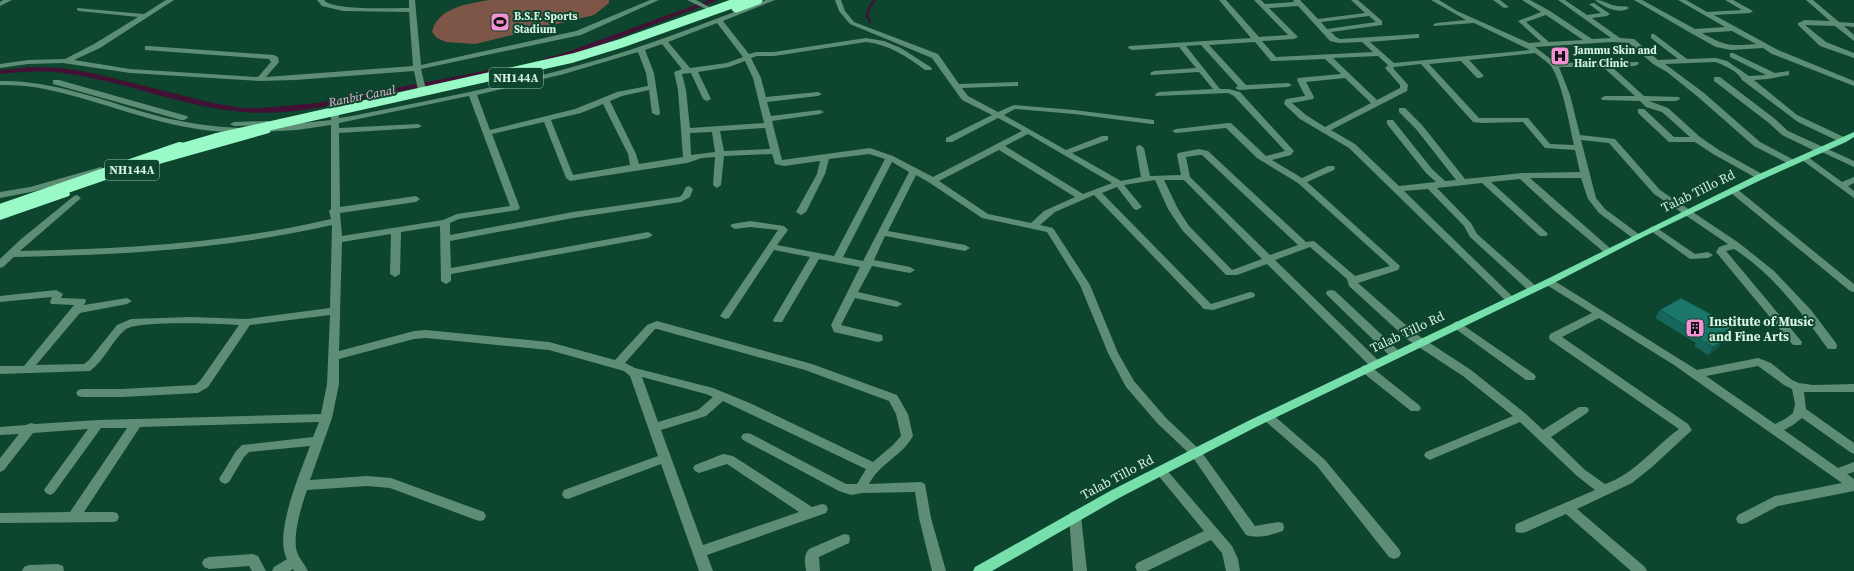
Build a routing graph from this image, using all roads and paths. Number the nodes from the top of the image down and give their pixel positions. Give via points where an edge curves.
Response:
1 (9, 0) edge
2 (171, 0) edge
3 (320, 0) edge
4 (412, 0) edge
5 (656, 0) edge
6 (733, 0) edge
7 (743, 0) edge
8 (758, 0) edge
9 (772, 0) edge
10 (838, 0) edge
11 (1222, 0) edge
12 (1257, 0) edge
13 (1354, 0) edge
14 (1434, 0) edge
15 (1496, 0) edge
16 (1524, 0) edge
17 (1561, 0) edge
18 (1598, 0) edge
19 (1637, 0) edge
20 (1681, 0) edge
21 (1728, 0) edge
22 (1802, 0) edge
23 (1809, 0) edge
24 (692, 1) edge
25 (1297, 2) edge
26 (1274, 3) edge
27 (0, 4) edge
28 (1592, 4) dead end
29 (1263, 6) junction
30 (1506, 6) dead end
31 (1626, 8) dead end
32 (79, 9) dead end
33 (706, 9) junction
34 (413, 10) junction
35 (1548, 12) junction
36 (1371, 14) junction
37 (1705, 14) junction
38 (144, 16) junction
39 (1585, 17) junction
40 (718, 20) junction
41 (1316, 21) junction
42 (1475, 21) junction
43 (1837, 24) junction
44 (1436, 25) dead end
45 (1854, 25) edge
46 (1733, 29) junction
47 (1325, 31) junction
48 (1691, 31) junction
49 (1416, 36) dead end
50 (1654, 36) dead end
51 (1257, 39) junction
52 (1854, 39) edge
53 (1364, 40) junction
54 (1617, 40) junction
55 (663, 41) junction
56 (1590, 41) junction
57 (1203, 43) junction
58 (1547, 44) junction
59 (1181, 45) junction
60 (1528, 45) junction
61 (96, 46) junction
62 (1762, 46) junction
63 (148, 48) dead end
64 (1132, 48) dead end
65 (641, 49) junction
66 (1537, 51) junction
67 (1379, 54) junction
68 (1328, 56) junction
69 (1733, 56) dead end
70 (1854, 56) edge
71 (747, 57) junction
72 (1464, 59) junction
73 (67, 61) junction
74 (1685, 61) junction
75 (1656, 62) junction
76 (80, 63) junction
77 (1424, 63) junction
78 (1635, 64) dead end
79 (1392, 65) junction
80 (1606, 65) junction
81 (0, 66) edge
82 (1554, 66) junction
83 (417, 68) junction
84 (928, 68) dead end
85 (690, 70) junction
86 (1201, 70) junction
87 (1154, 72) dead end
88 (1786, 73) dead end
89 (1347, 76) junction
90 (1480, 76) dead end
91 (1774, 76) junction
92 (1745, 78) junction
93 (0, 79) edge
94 (260, 79) junction
95 (1717, 79) dead end
96 (0, 83) edge
97 (1015, 84) dead end
98 (1854, 84) edge
99 (1288, 85) dead end
100 (957, 86) junction
101 (652, 87) junction
102 (1244, 88) junction
103 (422, 90) junction
104 (1218, 91) junction
105 (1232, 91) junction
106 (472, 93) junction
107 (818, 94) dead end
108 (1159, 94) dead end
109 (1605, 98) dead end
110 (707, 99) dead end
111 (1642, 99) junction
112 (1676, 99) dead end
113 (762, 100) junction
114 (606, 101) junction
115 (1376, 103) junction
116 (335, 109) junction
117 (1402, 110) dead end
118 (1641, 111) dead end
119 (820, 112) dead end
120 (656, 113) dead end
121 (998, 115) junction
122 (547, 118) junction
123 (280, 121) junction
124 (768, 122) junction
125 (1151, 122) dead end
126 (1390, 122) dead end
127 (334, 126) junction
128 (418, 126) dead end
129 (716, 129) junction
130 (244, 130) junction
131 (1325, 130) junction
132 (686, 131) junction
133 (1028, 131) junction
134 (1176, 131) dead end
135 (486, 133) junction
136 (1854, 134) edge
137 (1576, 137) junction
138 (1104, 138) dead end
139 (1697, 138) junction
140 (949, 140) dead end
141 (1843, 140) junction
142 (999, 146) junction
143 (1140, 148) dead end
144 (1578, 148) junction
145 (1823, 150) junction
146 (775, 151) junction
147 (1065, 153) junction
148 (720, 154) junction
149 (825, 156) junction
150 (890, 158) junction
151 (1806, 158) junction
152 (1264, 159) junction
153 (686, 160) junction
154 (1793, 163) junction
155 (1854, 164) edge
156 (635, 167) junction
157 (1332, 168) dead end
158 (914, 170) junction
159 (1584, 175) junction
160 (1522, 176) junction
161 (1158, 177) junction
162 (1761, 177) junction
163 (938, 178) junction
164 (1146, 178) junction
165 (1186, 178) junction
166 (1484, 180) junction
167 (1854, 180) edge
168 (1301, 181) junction
169 (1462, 182) junction
170 (1118, 183) junction
171 (1443, 184) junction
172 (717, 185) dead end
173 (1429, 185) junction
174 (1842, 185) junction
175 (689, 188) dead end
176 (1398, 189) junction
177 (1734, 191) junction
178 (1095, 192) junction
179 (0, 195) edge
180 (1854, 195) edge
181 (1082, 197) junction
182 (76, 198) dead end
183 (416, 199) dead end
184 (1137, 207) dead end
185 (0, 210) edge
186 (801, 212) dead end
187 (1690, 213) junction
188 (335, 216) junction
189 (0, 217) edge
190 (445, 222) junction
191 (1037, 222) junction
192 (735, 226) dead end
193 (1654, 229) junction
194 (396, 230) junction
195 (883, 233) junction
196 (1543, 234) dead end
197 (648, 235) dead end
198 (1637, 236) junction
199 (445, 239) junction
200 (337, 240) junction
201 (1304, 245) junction
202 (1736, 245) junction
203 (772, 247) junction
204 (966, 248) dead end
205 (1608, 251) junction
206 (11, 254) junction
207 (816, 255) junction
208 (1708, 255) dead end
209 (837, 259) junction
210 (1268, 260) junction
211 (868, 264) junction
212 (0, 265) edge
213 (910, 270) dead end
214 (395, 274) dead end
215 (1353, 279) junction
216 (1549, 282) junction
217 (1854, 289) edge
218 (1533, 290) junction
219 (1331, 293) dead end
220 (852, 294) junction
221 (1250, 295) dead end
222 (0, 299) edge
223 (127, 300) dead end
224 (1511, 300) junction
225 (898, 304) dead end
226 (77, 310) junction
227 (336, 311) junction
228 (1600, 313) junction
229 (725, 316) dead end
230 (778, 320) dead end
231 (248, 322) junction
232 (1457, 325) junction
233 (878, 338) dead end
234 (1797, 342) dead end
235 (1420, 343) junction
236 (1832, 346) dead end
237 (1395, 354) junction
238 (335, 356) junction
239 (617, 365) junction
240 (1370, 366) junction
241 (0, 370) edge
242 (26, 370) junction
243 (632, 371) junction
244 (1694, 374) junction
245 (1530, 377) dead end
246 (1797, 387) junction
247 (1854, 388) edge
248 (82, 393) dead end
249 (721, 396) junction
250 (1415, 408) dead end
251 (1582, 410) dead end
252 (1800, 411) junction
253 (1268, 417) junction
254 (1522, 417) junction
255 (326, 418) junction
256 (98, 424) junction
257 (136, 424) junction
258 (31, 427) junction
259 (654, 428) junction
260 (1772, 429) junction
261 (0, 430) edge
262 (747, 437) dead end
263 (1542, 437) junction
264 (317, 441) junction
265 (1854, 449) edge
266 (1196, 453) junction
267 (1430, 455) dead end
268 (665, 458) junction
269 (0, 467) edge
270 (873, 467) junction
271 (1854, 467) edge
272 (699, 468) dead end
273 (1161, 471) junction
274 (1836, 473) junction
275 (226, 479) dead end
276 (302, 485) junction
277 (1854, 486) edge
278 (862, 488) junction
279 (50, 490) dead end
280 (1604, 490) junction
281 (568, 494) dead end
282 (1567, 508) junction
283 (480, 516) dead end
284 (1075, 516) junction
285 (114, 517) dead end
286 (0, 518) edge
287 (74, 518) junction
288 (1742, 519) dead end
289 (1278, 527) dead end
290 (1521, 528) dead end
291 (1212, 533) junction
292 (844, 539) dead end
293 (700, 552) junction
294 (1394, 553) dead end
295 (209, 563) dead end
296 (298, 566) edge
297 (1142, 567) dead end
298 (58, 570) edge
299 (29, 571) edge
300 (259, 571) edge
301 (279, 571) edge
302 (706, 571) edge
303 (813, 571) edge
304 (939, 571) edge
305 (980, 571) edge
306 (1080, 571) edge
307 (1234, 571) edge
308 (1640, 571) edge

1 - 27 street
2 - 38 street
3 - 34 street via 324,5 343,9
4 - 34 street
5 - 83 street via 578,33
6 - 33 street
7 - 185 highway, NH144A, bridge via 573,58 195,143
8 - 189 highway, NH144A, bridge via 580,62 504,81 266,131 209,146 112,176
9 - 40 street
10 - 100 street via 842,11 855,24 935,56
11 - 51 street
12 - 29 street
13 - 36 street
14 - 42 street
15 - 30 street
16 - 35 street
17 - 39 street
18 - 31 street via 1614,8
19 - 48 street
20 - 37 street
21 - 37 street via 1750,11
22 - 23 street
23 - 43 street
24 - 33 street
25 - 26 street
25 - 41 street
26 - 29 street
28 - 39 street via 1607,14
29 - 51 street via 1294,37
32 - 38 street
33 - 103 street via 626,40 576,55
34 - 83 street
35 - 56 street
35 - 58 street via 1521,21
36 - 41 street
36 - 47 street via 1380,24
37 - 46 street
38 - 61 street
39 - 54 street
40 - 55 street
40 - 71 street
41 - 47 street
42 - 44 street
42 - 60 street
43 - 45 street
43 - 52 street
43 - 70 street via 1800,24 1823,44
46 - 48 street
46 - 62 street
47 - 53 street via 1335,40
48 - 62 street via 1726,47
49 - 53 street
50 - 74 street
51 - 57 street
51 - 68 street via 1276,60
53 - 67 street
54 - 56 street
54 - 75 street via 1631,41
55 - 65 street
55 - 85 street
56 - 58 street
57 - 59 street
57 - 102 street
58 - 60 street
59 - 64 street
59 - 86 street
60 - 66 street
61 - 73 street
61 - 76 street
62 - 98 street
63 - 94 street via 275,59
65 - 101 street via 646,58
65 - 106 street via 586,66
66 - 72 street
66 - 82 street
67 - 68 street
67 - 79 street
68 - 89 street
69 - 91 street
71 - 84 street via 869,40 905,54
71 - 85 street via 729,65
71 - 113 street via 757,78
72 - 77 street
72 - 90 street
73 - 76 street
73 - 81 street
74 - 75 street
74 - 92 street via 1720,61
75 - 154 street via 1701,95 1757,144
76 - 94 street via 130,71
77 - 79 street
77 - 144 street via 1476,120 1525,120 1548,146
78 - 80 street
79 - 115 street via 1389,68 1405,87
80 - 82 street
80 - 111 street
82 - 137 street via 1566,95
83 - 94 street
83 - 103 street
85 - 110 street
85 - 132 street via 677,73 682,90
86 - 87 street
86 - 104 street
88 - 91 street
89 - 115 street
89 - 131 street via 1301,80 1310,97 1288,102 1300,114
91 - 92 street
92 - 141 street via 1789,114
93 - 123 street via 31,78 55,81 202,122 253,124
95 - 145 street via 1772,120 1785,133
96 - 130 street via 43,85 182,124
97 - 100 street
99 - 102 street
100 - 121 street via 965,98
101 - 114 street via 620,94
101 - 120 street
102 - 105 street
103 - 116 street
104 - 105 street
104 - 108 street
105 - 152 street via 1290,151
106 - 127 street
106 - 135 street
107 - 113 street
109 - 111 street
111 - 112 street
111 - 139 street via 1649,105 1665,110
113 - 124 street
114 - 122 street
114 - 156 street via 632,154
115 - 131 street
116 - 123 street
116 - 127 street
117 - 169 street via 1419,127
118 - 139 street via 1672,140
119 - 124 street
121 - 125 street via 1010,108 1020,107
121 - 133 street
121 - 140 street
122 - 135 street
122 - 156 street via 570,178
123 - 130 street
124 - 129 street
124 - 146 street
126 - 171 street via 1429,171
127 - 128 street
127 - 130 street
127 - 188 street
129 - 132 street
129 - 148 street
130 - 179 street via 31,189
131 - 176 street via 1352,146
132 - 153 street
133 - 142 street
133 - 147 street
134 - 152 street via 1228,125
135 - 190 street via 515,208 457,217
136 - 141 main road, Talab Tillo Rd
137 - 144 street
137 - 187 street via 1612,141 1657,192
138 - 147 street
139 - 162 street via 1725,158
141 - 145 main road, Talab Tillo Rd
142 - 163 street
142 - 181 street
143 - 164 street
144 - 159 street
145 - 151 main road, Talab Tillo Rd
145 - 155 street
146 - 148 street
146 - 149 street via 777,161 781,163
147 - 170 street
148 - 153 street
148 - 172 street
149 - 150 street via 866,150
149 - 186 street via 821,174
150 - 158 street
150 - 209 street
151 - 154 main road, Talab Tillo Rd
151 - 174 street
152 - 168 street
153 - 156 street
154 - 162 main road, Talab Tillo Rd
157 - 168 street
158 - 163 street
158 - 195 street
159 - 160 street
159 - 198 street via 1596,205
160 - 166 street
160 - 205 street
161 - 164 street
161 - 165 street
161 - 210 street via 1185,228 1227,271 1234,273
162 - 177 main road, Talab Tillo Rd
163 - 191 street via 985,216 995,220
164 - 170 street
165 - 201 street via 1182,156 1205,153
165 - 210 street
166 - 169 street
166 - 196 street
167 - 174 street
168 - 215 street via 1396,267
169 - 171 street
170 - 178 street
170 - 184 street
171 - 173 street
173 - 176 street
173 - 218 street via 1468,225 1473,235
174 - 180 street
175 - 199 street via 686,197 682,199 573,215
176 - 224 street
177 - 187 main road, Talab Tillo Rd
177 - 217 street
178 - 181 street
178 - 221 street via 1208,307
181 - 191 street via 1051,210
182 - 206 street
183 - 188 street
187 - 193 main road, Talab Tillo Rd
187 - 202 street
188 - 200 street
188 - 206 street via 295,232 134,250
190 - 194 street
190 - 199 street
191 - 266 street via 1050,230 1078,272 1113,353 1130,384 1162,421
192 - 203 street via 750,224 783,229
193 - 198 main road, Talab Tillo Rd
193 - 208 street via 1693,257
194 - 200 street
194 - 214 street
195 - 204 street
195 - 211 street
197 - 199 street via 446,276
198 - 205 main road, Talab Tillo Rd
200 - 227 street
201 - 210 street
201 - 215 street via 1313,244
202 - 234 street via 1722,249 1721,252
202 - 236 street via 1785,287
203 - 207 street
203 - 229 street
205 - 216 main road, Talab Tillo Rd
206 - 212 street
207 - 209 street
207 - 230 street
209 - 211 street
210 - 240 street
211 - 213 street
211 - 220 street
215 - 235 street via 1353,284
216 - 218 main road, Talab Tillo Rd
216 - 228 street
218 - 224 main road, Talab Tillo Rd
219 - 237 street
220 - 225 street
220 - 233 street via 836,328
222 - 226 street via 56,293 56,303 82,301
223 - 226 street
224 - 232 main road, Talab Tillo Rd
226 - 242 street
227 - 231 street
227 - 238 street
228 - 244 street
228 - 280 street via 1554,337 1686,430 1631,477
231 - 242 street via 131,322 121,328 86,368
231 - 248 street via 198,389
232 - 235 main road, Talab Tillo Rd
232 - 245 street
235 - 237 main road, Talab Tillo Rd
235 - 254 street via 1467,373
237 - 240 main road, Talab Tillo Rd
238 - 239 street via 426,334 541,344
238 - 255 street via 332,396
239 - 243 street
239 - 270 street via 651,327 657,325 808,367 890,396 896,400 902,414 907,436
240 - 250 street
240 - 253 main road, Talab Tillo Rd
241 - 242 street
243 - 249 street via 692,385
243 - 259 street
244 - 246 street via 1758,362
244 - 260 street
246 - 247 street
246 - 252 street via 1801,402
249 - 259 street via 702,413
249 - 270 street
251 - 263 street
252 - 260 street via 1790,422
252 - 265 street
253 - 266 main road, Talab Tillo Rd
253 - 294 street via 1321,463
254 - 263 street
254 - 267 street
255 - 257 street
255 - 264 street
256 - 257 street
256 - 258 street
256 - 279 street
257 - 287 street
258 - 261 street
258 - 269 street
259 - 268 street
260 - 274 street
262 - 278 street via 843,488
263 - 280 street via 1584,476
264 - 275 street via 246,448
264 - 276 street
266 - 273 main road, Talab Tillo Rd
266 - 289 street via 1251,530 1258,532
268 - 281 street
268 - 293 street
270 - 278 street
271 - 274 street
272 - 293 street via 729,459 816,511
273 - 284 main road, Talab Tillo Rd
273 - 291 street
274 - 277 street
276 - 283 street via 367,481 391,483
276 - 296 street via 295,506 290,537 290,552
277 - 288 street via 1775,502
278 - 304 street via 921,487 925,518
280 - 282 street
282 - 290 street
282 - 308 street
284 - 305 main road, Talab Tillo Rd
284 - 306 street
285 - 287 street
286 - 287 street
291 - 297 street
291 - 307 street via 1229,554
292 - 303 street via 811,556
293 - 302 street
295 - 300 street via 253,560
296 - 301 street
298 - 299 street

